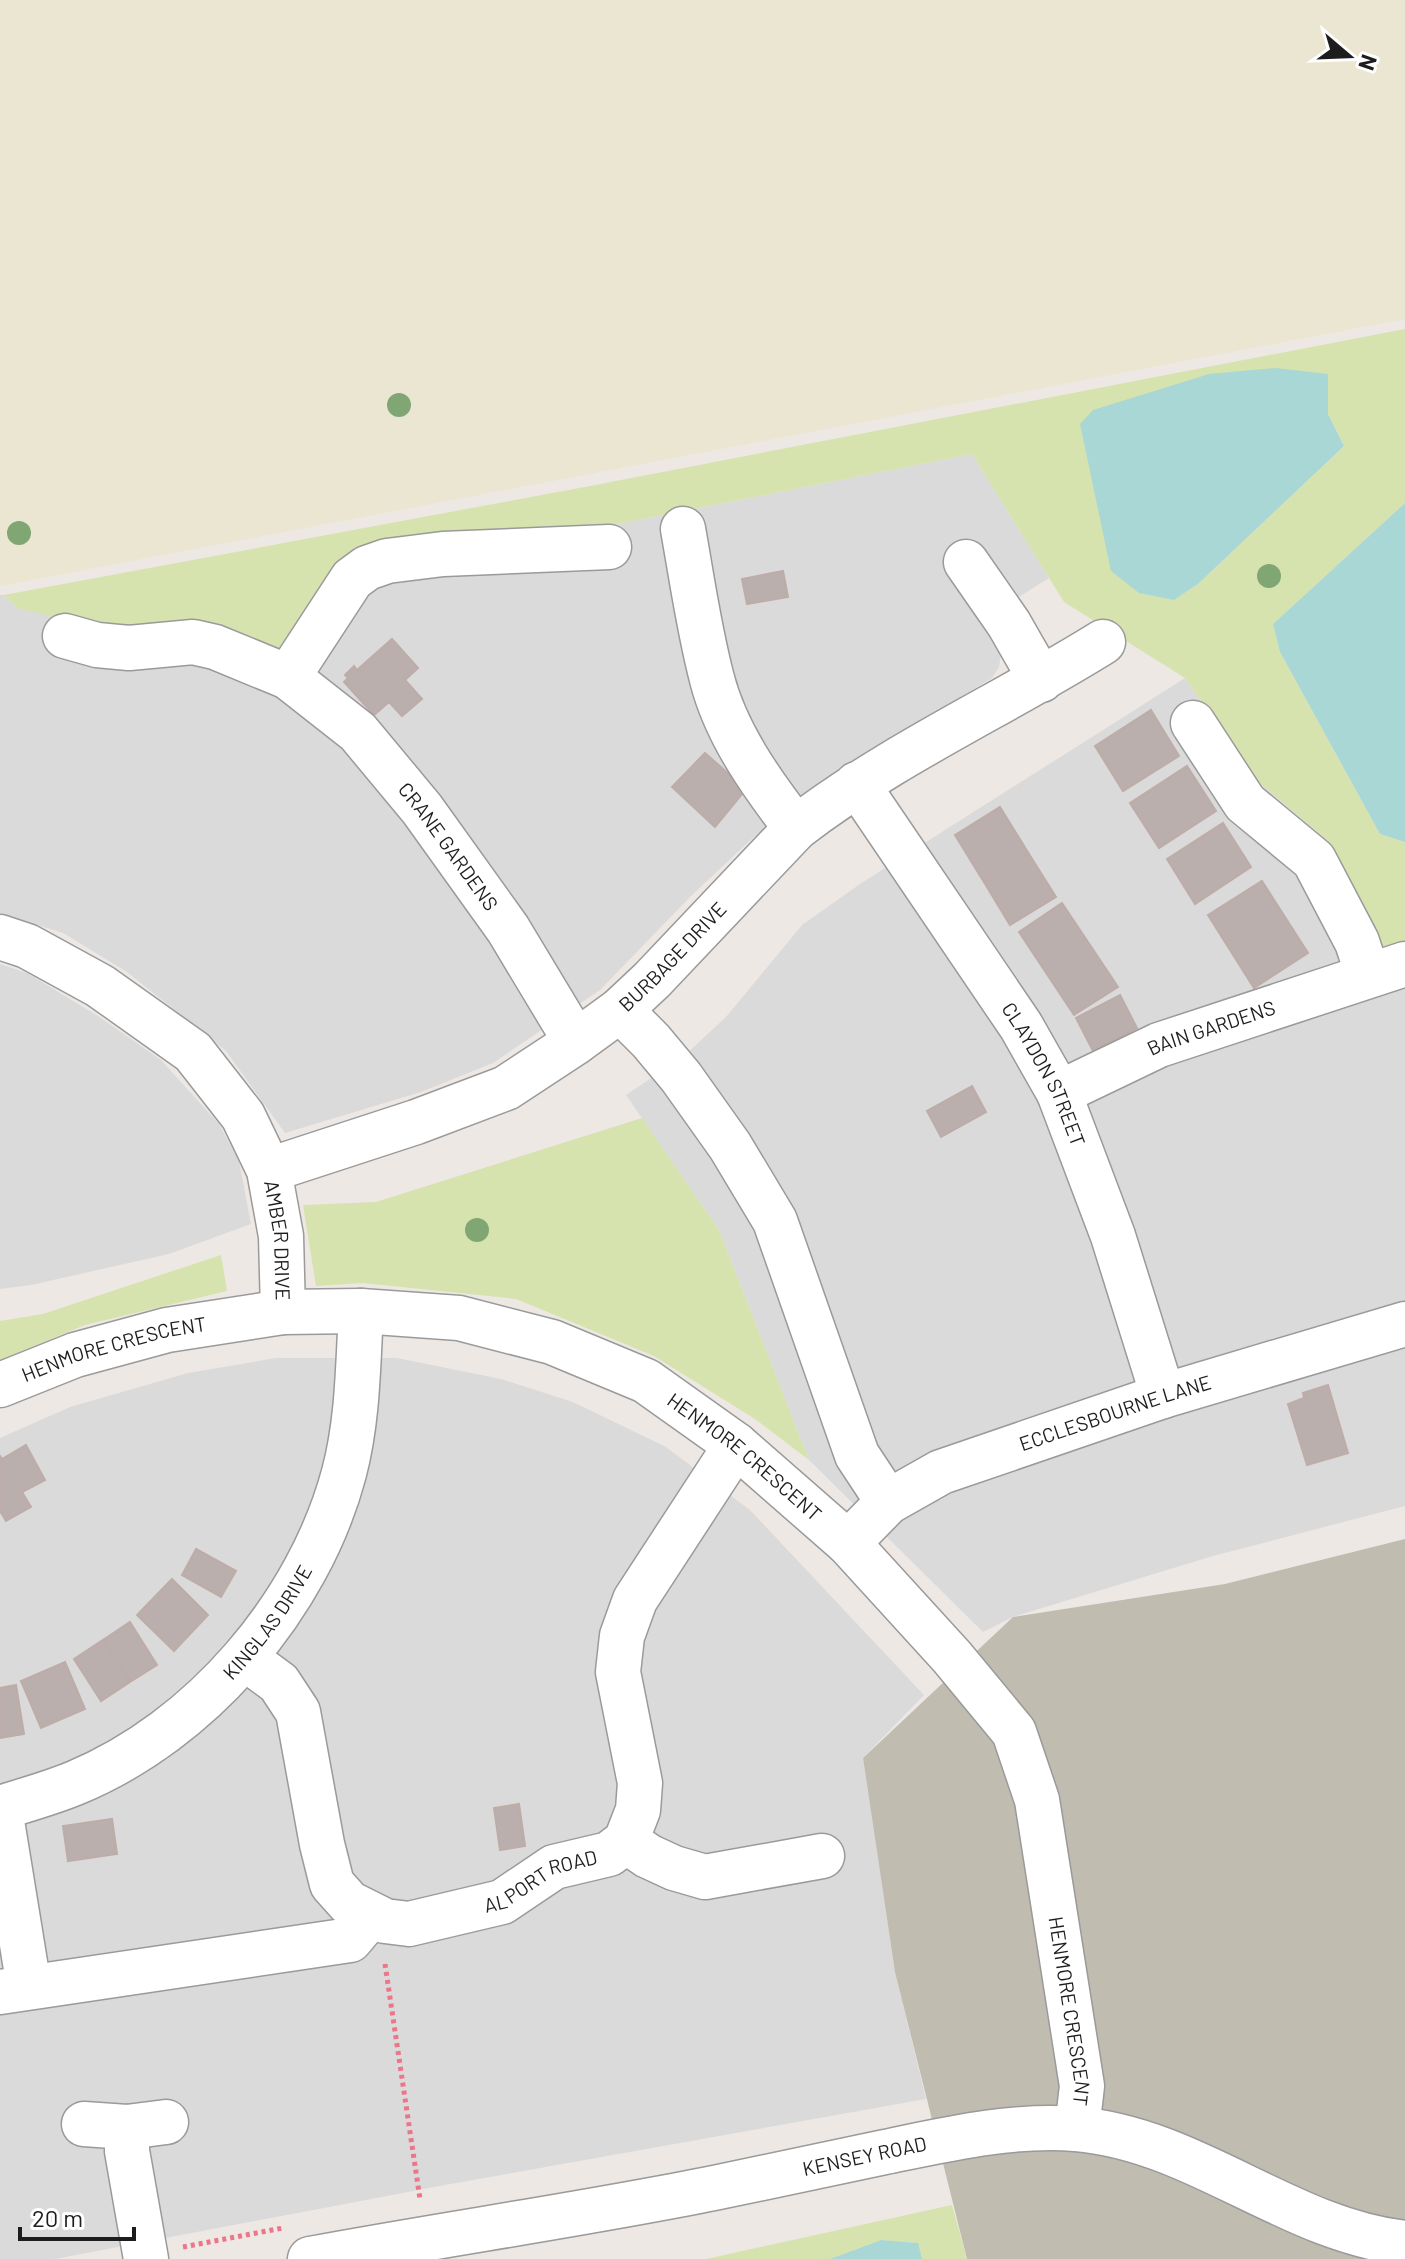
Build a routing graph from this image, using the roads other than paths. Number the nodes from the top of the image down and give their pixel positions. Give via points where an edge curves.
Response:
1 (683, 529) dead end
2 (609, 547) dead end
3 (966, 562) dead end
4 (65, 636) dead end
5 (1103, 642) dead end
6 (288, 677) junction
7 (1041, 680) junction
8 (1193, 723) dead end
9 (857, 784) junction
10 (796, 828) junction
11 (0, 937) edge
12 (1386, 970) edge
13 (620, 1010) junction
14 (576, 1042) junction
15 (1059, 1093) junction
16 (269, 1170) junction
17 (361, 1311) junction
18 (283, 1312) junction
19 (1405, 1324) edge
20 (0, 1385) edge
21 (1163, 1396) junction
22 (736, 1445) junction
23 (888, 1502) junction
24 (848, 1543) junction
25 (245, 1658) junction
26 (0, 1808) edge
27 (626, 1841) junction
28 (822, 1856) dead end
29 (378, 1918) junction
30 (15, 1989) edge
31 (84, 2124) dead end
32 (1077, 2129) junction
33 (1405, 2243) edge
34 (384, 2252) edge
35 (146, 2259) edge
36 (310, 2259) edge

1 - 10 street via 712,681 735,738
2 - 6 street via 443,554 367,568 352,579
3 - 7 street
4 - 6 street, CRANE GARDENS via 129,648 193,642
5 - 7 street, BURBAGE DRIVE
6 - 14 street, CRANE GARDENS via 358,732 422,809 508,929
7 - 9 street, BURBAGE DRIVE
8 - 12 street, BAIN GARDENS via 1245,803 1314,860 1357,942
9 - 10 street, BURBAGE DRIVE
9 - 15 street, CLAYDON STREET via 1021,1026
10 - 13 street, BURBAGE DRIVE
11 - 16 street, AMBER DRIVE via 100,986 193,1052 243,1116
12 - 15 street, BAIN GARDENS via 1159,1045
13 - 14 street, BURBAGE DRIVE
13 - 23 street via 681,1077 775,1221 857,1455
14 - 16 street, BURBAGE DRIVE via 506,1088
15 - 21 street, CLAYDON STREET via 1113,1236
16 - 18 street, AMBER DRIVE via 281,1236
17 - 18 street, HENMORE CRESCENT
17 - 22 street, HENMORE CRESCENT via 459,1318 552,1342 646,1381
17 - 25 street, KINGLAS DRIVE via 357,1404 344,1472 326,1526 301,1579
18 - 20 street, HENMORE CRESCENT via 167,1330 75,1355
19 - 21 street, ECCLESBOURNE LANE
21 - 23 street, ECCLESBOURNE LANE via 941,1472
22 - 24 street, HENMORE CRESCENT
22 - 27 street via 635,1600 622,1636 618,1672 640,1783 638,1810
23 - 24 street, ECCLESBOURNE LANE
24 - 32 street, HENMORE CRESCENT via 1014,1732 1037,1800 1082,2086
25 - 26 street, KINGLAS DRIVE via 203,1702 126,1757 75,1783
25 - 29 street via 279,1683 298,1712 332,1884 349,1903
26 - 30 street
27 - 28 street via 674,1868 705,1877
27 - 29 street, ALPORT ROAD via 609,1854 554,1867 502,1902 409,1924
29 - 30 street via 350,1940
31 - 35 street via 146,2124 127,2151
32 - 33 street, KENSEY ROAD via 1171,2153 1330,2226
32 - 34 street, KENSEY ROAD via 1023,2128 947,2139 711,2189 428,2238
34 - 36 street, KENSEY ROAD

